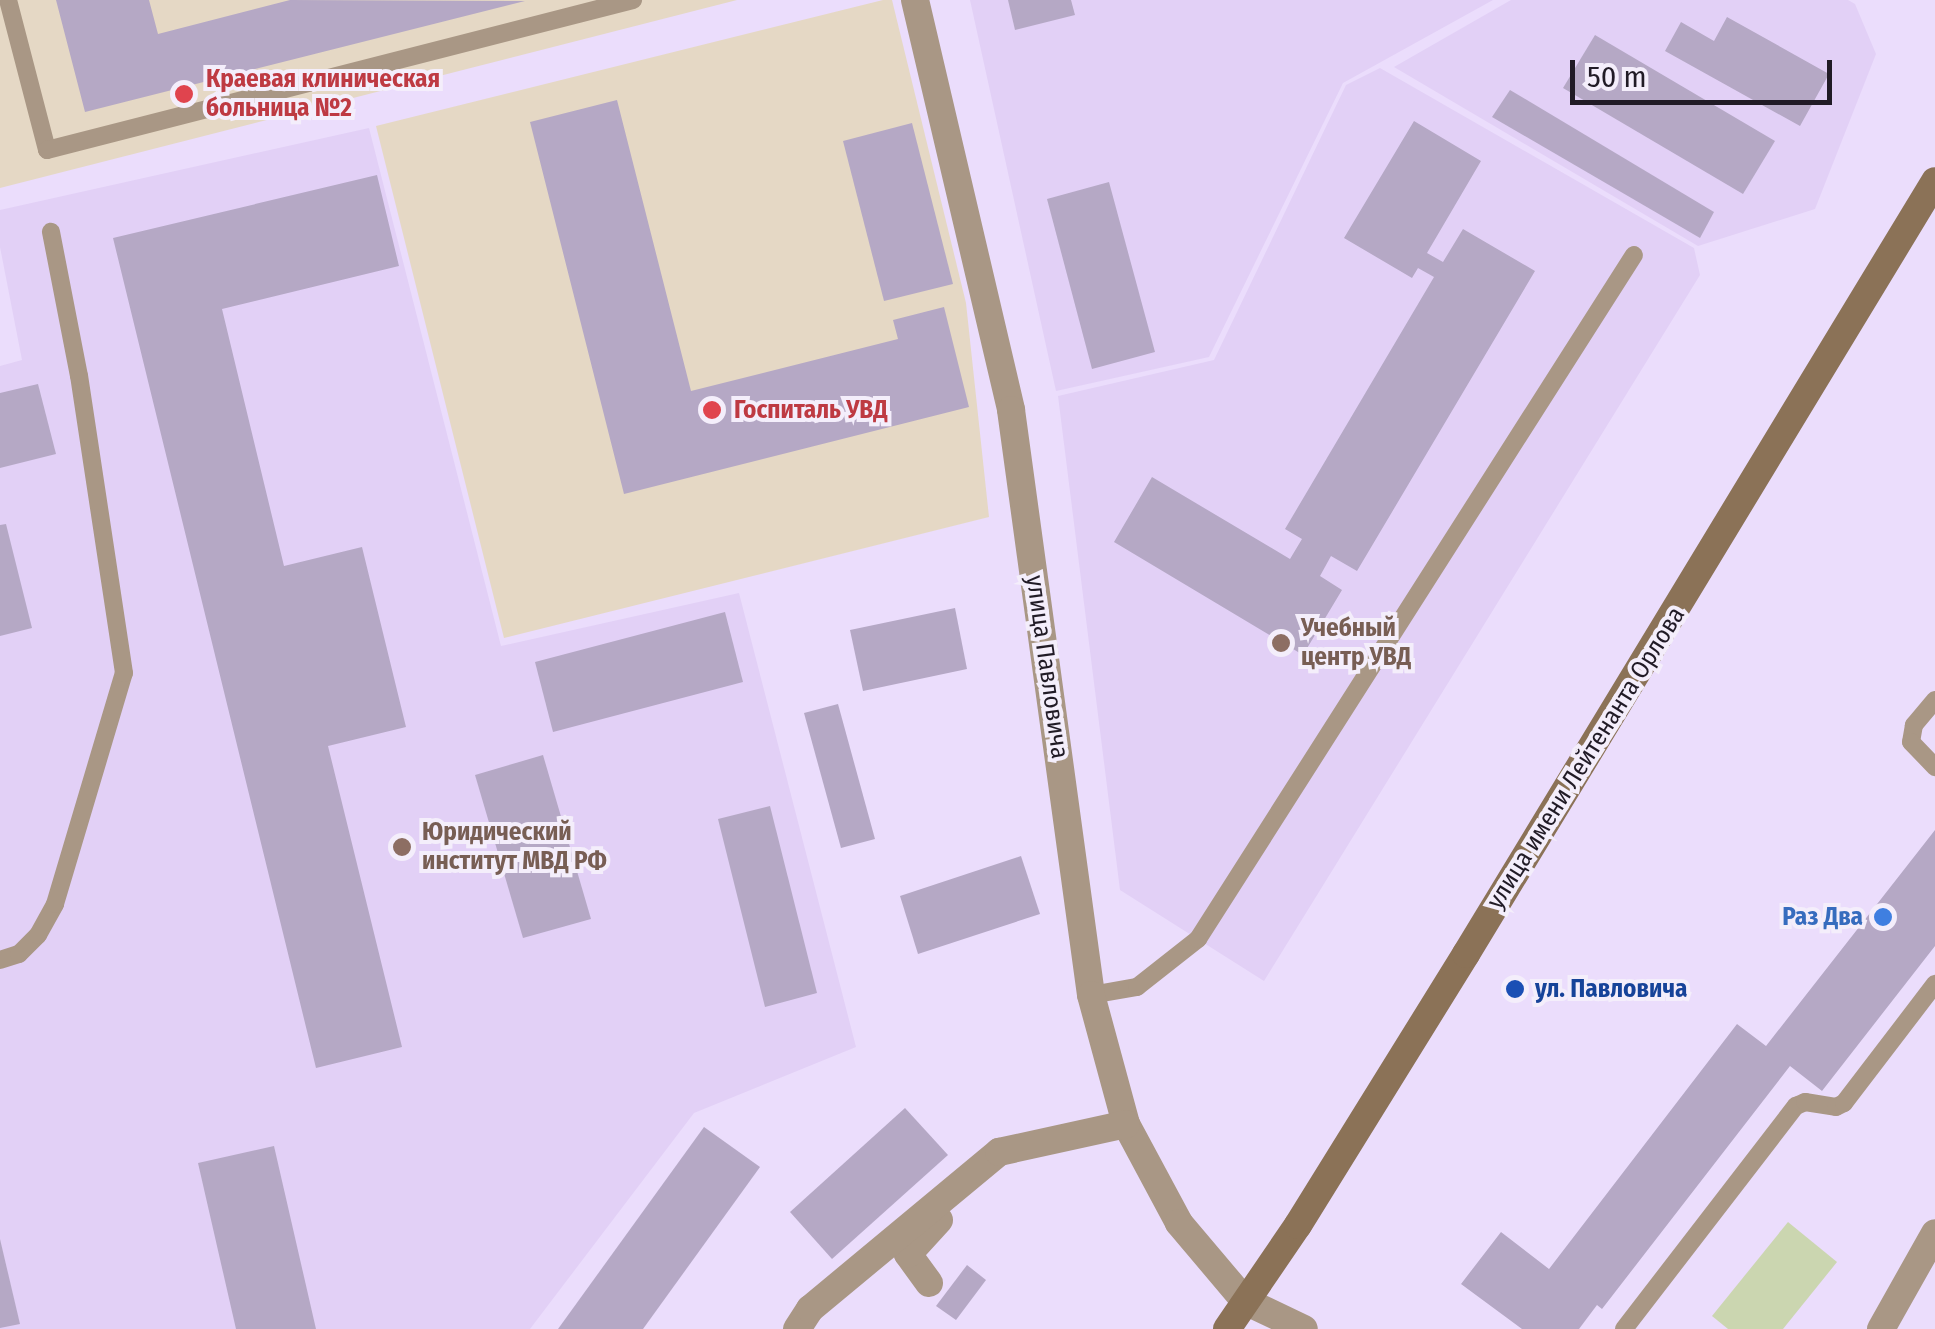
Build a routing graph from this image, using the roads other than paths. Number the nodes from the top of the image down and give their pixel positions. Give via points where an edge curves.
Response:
1 (8, 0) edge
2 (633, 0) edge
3 (915, 0) edge
4 (1935, 181) edge
5 (51, 232) dead end
6 (1634, 255) dead end
7 (1935, 700) edge
8 (1935, 767) edge
9 (0, 960) edge
10 (1935, 984) edge
11 (1091, 995) junction
12 (1126, 1124) junction
13 (1000, 1152) junction
14 (1935, 1233) edge
15 (929, 1284) dead end
16 (1245, 1301) junction
17 (797, 1329) edge
18 (1227, 1329) edge
19 (1304, 1329) edge
20 (1624, 1329) edge
21 (1881, 1329) edge

1 - 2 lane via 47,150
3 - 11 street, улица Павловича via 1012,410
4 - 16 main road, улица имени Лейтенанта Орлова via 1673,618
5 - 9 lane via 124,673 55,904 38,935 19,954
6 - 11 lane via 1198,939 1138,987
7 - 8 lane via 1914,725 1910,742
10 - 20 lane via 1844,1103 1796,1106
11 - 12 street, улица Павловича
12 - 13 street
12 - 16 street, улица Павловича via 1179,1223
13 - 15 street via 908,1254
13 - 17 street via 810,1309
14 - 21 street
16 - 18 main road, улица имени Лейтенанта Орлова
16 - 19 street

